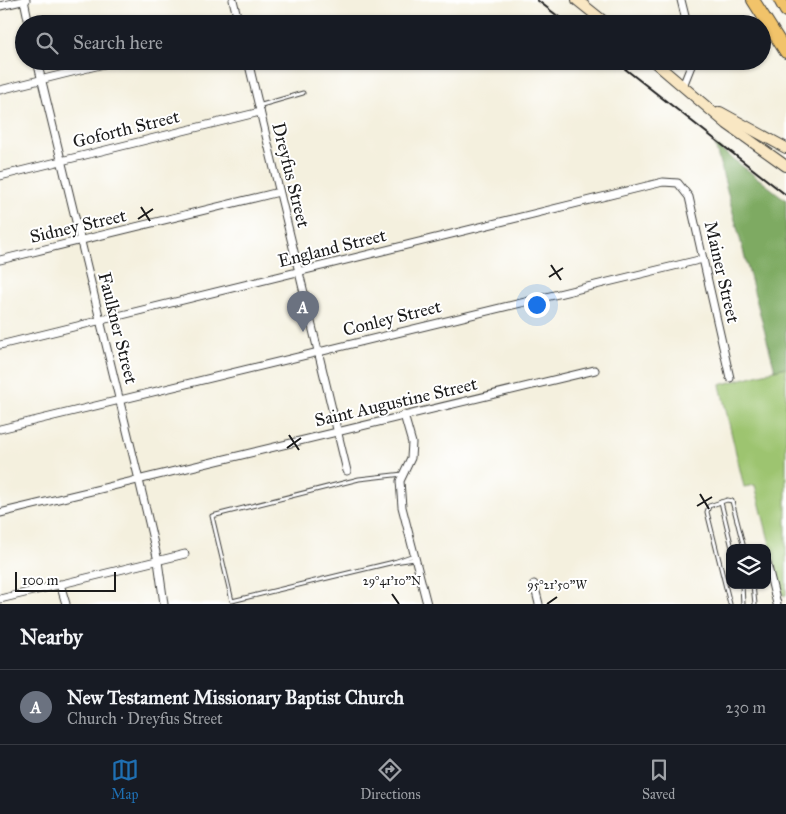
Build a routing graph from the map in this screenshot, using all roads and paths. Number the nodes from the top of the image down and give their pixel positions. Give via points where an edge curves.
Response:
1 (24, 0) edge
2 (233, 0) edge
3 (577, 0) edge
4 (681, 0) edge
5 (753, 0) edge
6 (780, 0) edge
7 (0, 6) edge
8 (786, 11) edge
9 (27, 15) edge
10 (237, 15) edge
11 (595, 15) edge
12 (685, 15) edge
13 (763, 15) edge
14 (771, 28) edge
15 (786, 52) edge
16 (39, 70) edge
17 (80, 70) edge
18 (250, 70) edge
19 (664, 70) edge
20 (689, 70) edge
21 (41, 80) junction
22 (683, 86) junction
23 (0, 90) edge
24 (303, 94) dead end
25 (710, 107) junction
26 (259, 109) junction
27 (786, 148) edge
28 (61, 161) junction
29 (786, 166) edge
30 (0, 176) edge
31 (672, 183) joint
32 (279, 192) junction
33 (81, 240) junction
34 (703, 259) junction
35 (0, 260) edge
36 (298, 272) junction
37 (101, 321) junction
38 (0, 345) edge
39 (318, 352) junction
40 (595, 370) dead end
41 (730, 378) dead end
42 (120, 400) junction
43 (404, 415) junction
44 (0, 429) edge
45 (337, 432) junction
46 (346, 471) dead end
47 (404, 474) junction
48 (140, 480) junction
49 (721, 502) junction
50 (0, 513) edge
51 (731, 544) edge
52 (743, 544) edge
53 (185, 554) dead end
54 (415, 557) junction
55 (158, 561) junction
56 (771, 579) edge
57 (60, 584) junction
58 (534, 584) dead end
59 (742, 589) edge
60 (753, 589) edge
61 (0, 599) edge
62 (755, 603) edge
63 (66, 604) edge
64 (164, 604) edge
65 (427, 604) edge
66 (539, 604) edge
67 (730, 604) edge
68 (743, 604) edge
69 (748, 604) edge
70 (777, 604) edge

1 - 7 street
1 - 9 street
2 - 10 street
3 - 11 main road
4 - 12 street
5 - 13 highway
6 - 8 highway
14 - 15 highway
16 - 21 street, Faulkner Street
17 - 21 street
18 - 26 street, Dreyfus Street
19 - 22 main road
20 - 22 street
21 - 23 street
21 - 28 street, Faulkner Street
22 - 25 main road
24 - 26 lane
25 - 27 main road
25 - 29 main road via 727,124
26 - 28 street, Goforth Street
26 - 32 street, Dreyfus Street
28 - 30 street, Goforth Street
28 - 33 street, Faulkner Street
31 - 34 street, Mainer Street via 678,183 689,197
31 - 36 street, England Street via 663,182
32 - 33 street, Sidney Street
32 - 36 street, Dreyfus Street
33 - 35 street, Sidney Street
33 - 37 street, Faulkner Street
34 - 39 street, Conley Street
34 - 41 street, Mainer Street
36 - 37 street, England Street
36 - 39 street, Dreyfus Street
37 - 38 street, England Street
37 - 42 street, Faulkner Street
39 - 42 street, Conley Street
39 - 45 street, Dreyfus Street
40 - 43 street, Saint Augustine Street
42 - 44 street, Conley Street
42 - 48 street, Faulkner Street
43 - 45 street, Saint Augustine Street
43 - 47 street via 412,443 411,458
45 - 46 street, Dreyfus Street
45 - 48 street, Saint Augustine Street
47 - 54 street via 400,481 402,507
47 - 54 lane via 359,479 212,516 232,601
48 - 50 street, Saint Augustine Street
48 - 55 street, Faulkner Street
49 - 51 lane
49 - 52 lane via 732,501
49 - 67 lane via 709,506 707,512
53 - 55 street
54 - 65 street
55 - 57 street
55 - 64 street, Faulkner Street
56 - 70 street
57 - 61 street
57 - 63 street
58 - 66 street
59 - 68 lane
60 - 62 lane
62 - 69 lane

